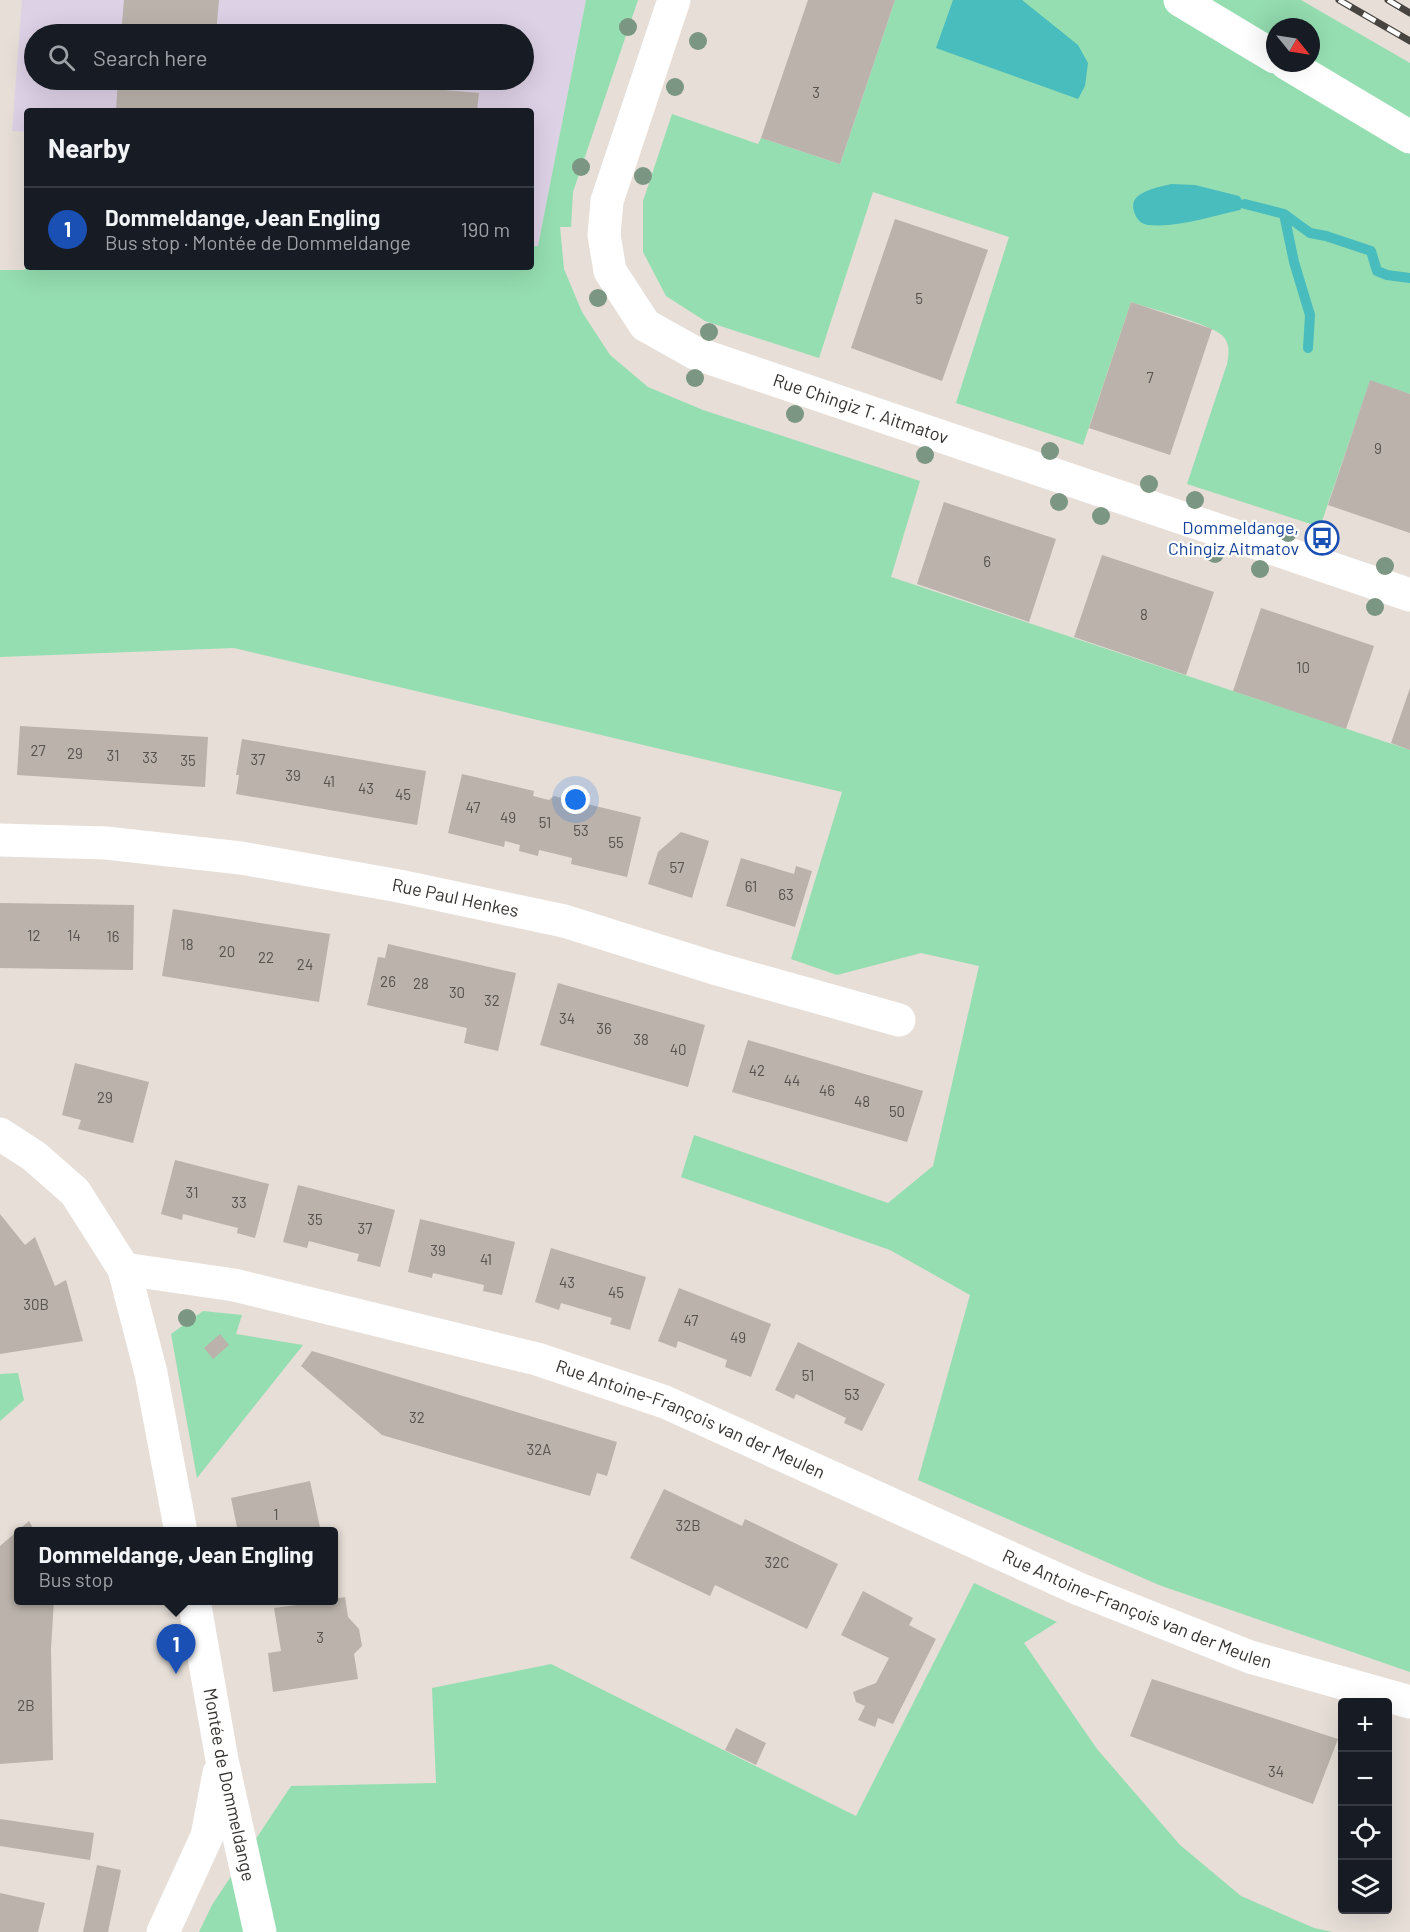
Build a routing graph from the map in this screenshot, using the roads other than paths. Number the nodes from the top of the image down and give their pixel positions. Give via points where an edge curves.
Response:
1 (674, 0) edge
2 (1180, 0) edge
3 (1266, 52) edge
4 (1301, 72) edge
5 (1410, 137) edge
6 (1410, 596) edge
7 (0, 840) edge
8 (899, 1020) dead end
9 (0, 1134) edge
10 (124, 1269) junction
11 (180, 1527) edge
12 (195, 1605) edge
13 (1410, 1702) edge
14 (222, 1760) junction
15 (163, 1932) edge
16 (260, 1932) edge

1 - 6 street, Rue Chingiz T. Aitmatov via 607,201 604,235 610,271 645,325 695,353
2 - 3 street
4 - 5 street
7 - 8 street, Rue Paul Henkes via 106,843 241,858 399,886 564,921
9 - 10 street via 34,1156 75,1192
10 - 11 street via 151,1373
10 - 13 street, Rue Antoine-François van der Meulen via 234,1285 537,1359 654,1398 1090,1593 1250,1657
12 - 14 street, Montée de Dommeldange
14 - 15 street via 207,1836
14 - 16 street, Montée de Dommeldange

